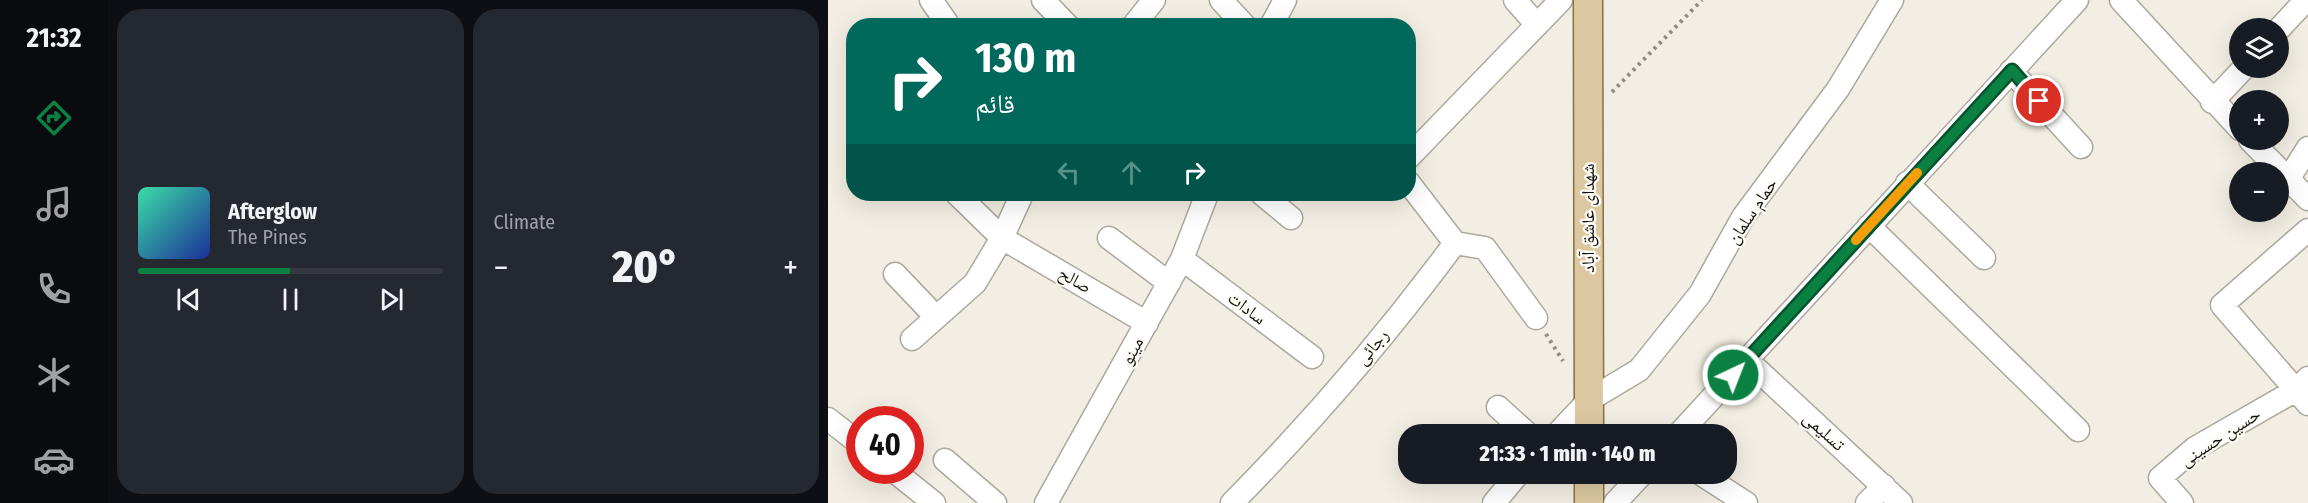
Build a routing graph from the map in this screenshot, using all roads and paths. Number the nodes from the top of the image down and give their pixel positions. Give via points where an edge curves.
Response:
1 (931, 0) edge
2 (1043, 0) edge
3 (1154, 0) edge
4 (1221, 0) edge
5 (1285, 0) edge
6 (1515, 0) edge
7 (1561, 0) edge
8 (1588, 0) edge
9 (1701, 0) edge
10 (1892, 0) edge
11 (2077, 0) edge
12 (2121, 0) edge
13 (2306, 0) edge
14 (944, 18) edge
15 (1060, 18) edge
16 (1139, 18) edge
17 (1238, 18) edge
18 (1275, 18) edge
19 (2289, 18) edge
20 (1538, 25) junction
21 (2012, 70) junction
22 (2235, 78) edge
23 (2212, 102) junction
24 (1588, 117) junction
25 (2229, 118) edge
26 (2081, 147) dead end
27 (2308, 148) edge
28 (1416, 150) edge
29 (2260, 150) edge
30 (2273, 162) edge
31 (2289, 178) joint
32 (1907, 183) junction
33 (1416, 192) edge
34 (2308, 199) edge
35 (964, 201) edge
36 (1019, 201) edge
37 (1204, 201) edge
38 (1271, 201) edge
39 (1292, 218) dead end
40 (1869, 226) junction
41 (2308, 230) edge
42 (1002, 238) junction
43 (1109, 238) dead end
44 (1455, 243) junction
45 (1984, 258) dead end
46 (1182, 259) junction
47 (896, 273) dead end
48 (1169, 283) junction
49 (936, 317) junction
50 (1536, 318) dead end
51 (1147, 323) junction
52 (912, 339) dead end
53 (1312, 357) dead end
54 (1747, 360) junction
55 (2304, 390) edge
56 (1589, 400) junction
57 (1498, 407) dead end
58 (828, 419) edge
59 (1517, 424) edge
60 (1566, 424) edge
61 (1589, 424) edge
62 (1688, 424) edge
63 (2078, 430) dead end
64 (846, 433) edge
65 (945, 460) dead end
66 (910, 484) edge
67 (1510, 484) edge
68 (1589, 484) edge
69 (1633, 484) edge
70 (1717, 484) edge
71 (1884, 486) junction
72 (934, 503) edge
73 (995, 503) edge
74 (1046, 503) edge
75 (1232, 503) edge
76 (1494, 503) edge
77 (1589, 503) edge
78 (1615, 503) edge
79 (1746, 503) edge
80 (1867, 503) edge
81 (1901, 503) edge
82 (2182, 503) edge

1 - 14 street
2 - 15 street
3 - 16 street
4 - 17 street
5 - 18 street
6 - 20 street
7 - 20 street
8 - 24 main road, شهدای عاشق آباد
9 - 24 path
10 - 56 street, حمام سلمان via 1838,89 1743,217 1700,294 1639,370
11 - 21 street
12 - 23 street
13 - 19 street
20 - 28 street
21 - 26 street
21 - 32 street
22 - 23 street
23 - 25 street
24 - 56 main road, شهدای عاشق آباد
27 - 31 street
29 - 30 street
31 - 34 street
32 - 40 street
32 - 45 street
33 - 44 street
35 - 42 street, صالح
36 - 42 street
37 - 46 street, مینو
38 - 39 street
40 - 54 street
40 - 63 street
41 - 55 street via 2222,305
42 - 49 street via 975,283
42 - 51 street, صالح
43 - 48 street
44 - 50 street via 1485,248
44 - 75 street, رجائی via 1300,434
46 - 48 street, مینو
46 - 53 street, سادات
47 - 49 street
48 - 51 street, مینو
49 - 52 street
51 - 74 street, مینو
54 - 62 street
54 - 71 street, تسلیمی
55 - 82 street, حسین حسینی via 2195,448 2160,478
56 - 60 street, حمام سلمان
56 - 61 main road, شهدای عاشق آباد
57 - 59 street
58 - 64 street
65 - 73 street
66 - 72 street
67 - 76 street
68 - 77 main road
69 - 78 street
70 - 79 street
71 - 80 street
71 - 81 street, تسلیمی

